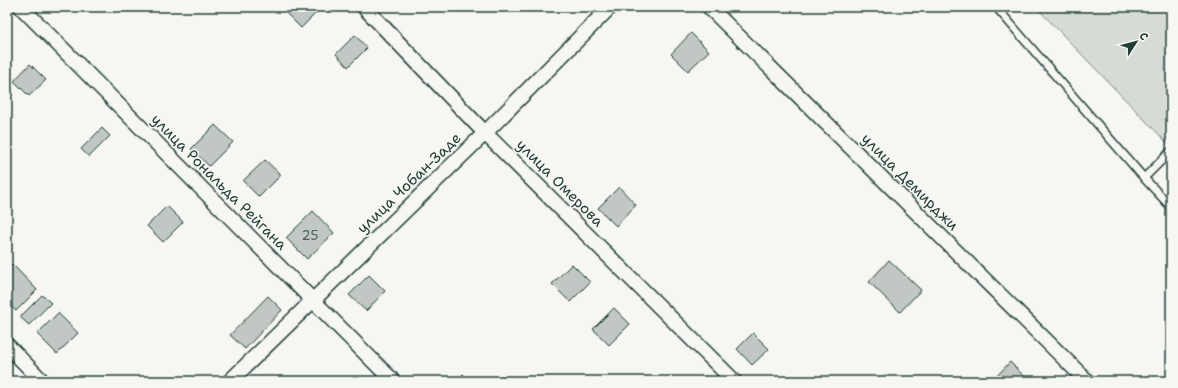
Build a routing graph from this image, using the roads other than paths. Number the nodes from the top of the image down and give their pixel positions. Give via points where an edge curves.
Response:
1 (21, 7) edge
2 (364, 7) edge
3 (610, 7) edge
4 (709, 7) edge
5 (996, 7) edge
6 (485, 133) junction
7 (1171, 151) edge
8 (1144, 178) junction
9 (1171, 207) edge
10 (313, 300) junction
11 (7, 345) edge
12 (42, 381) edge
13 (230, 381) edge
14 (393, 381) edge
15 (734, 381) edge
16 (1087, 381) edge

1 - 10 street, улица Рональда Рейгана
2 - 6 street, улица Омерова
3 - 6 street, улица Чобан-Заде
4 - 16 street, улица Демирджи
5 - 8 lane
6 - 10 street, улица Чобан-Заде
6 - 15 street, улица Омерова
7 - 8 lane
8 - 9 lane
10 - 13 street, улица Чобан-Заде
10 - 14 street, улица Рональда Рейгана
11 - 12 street

